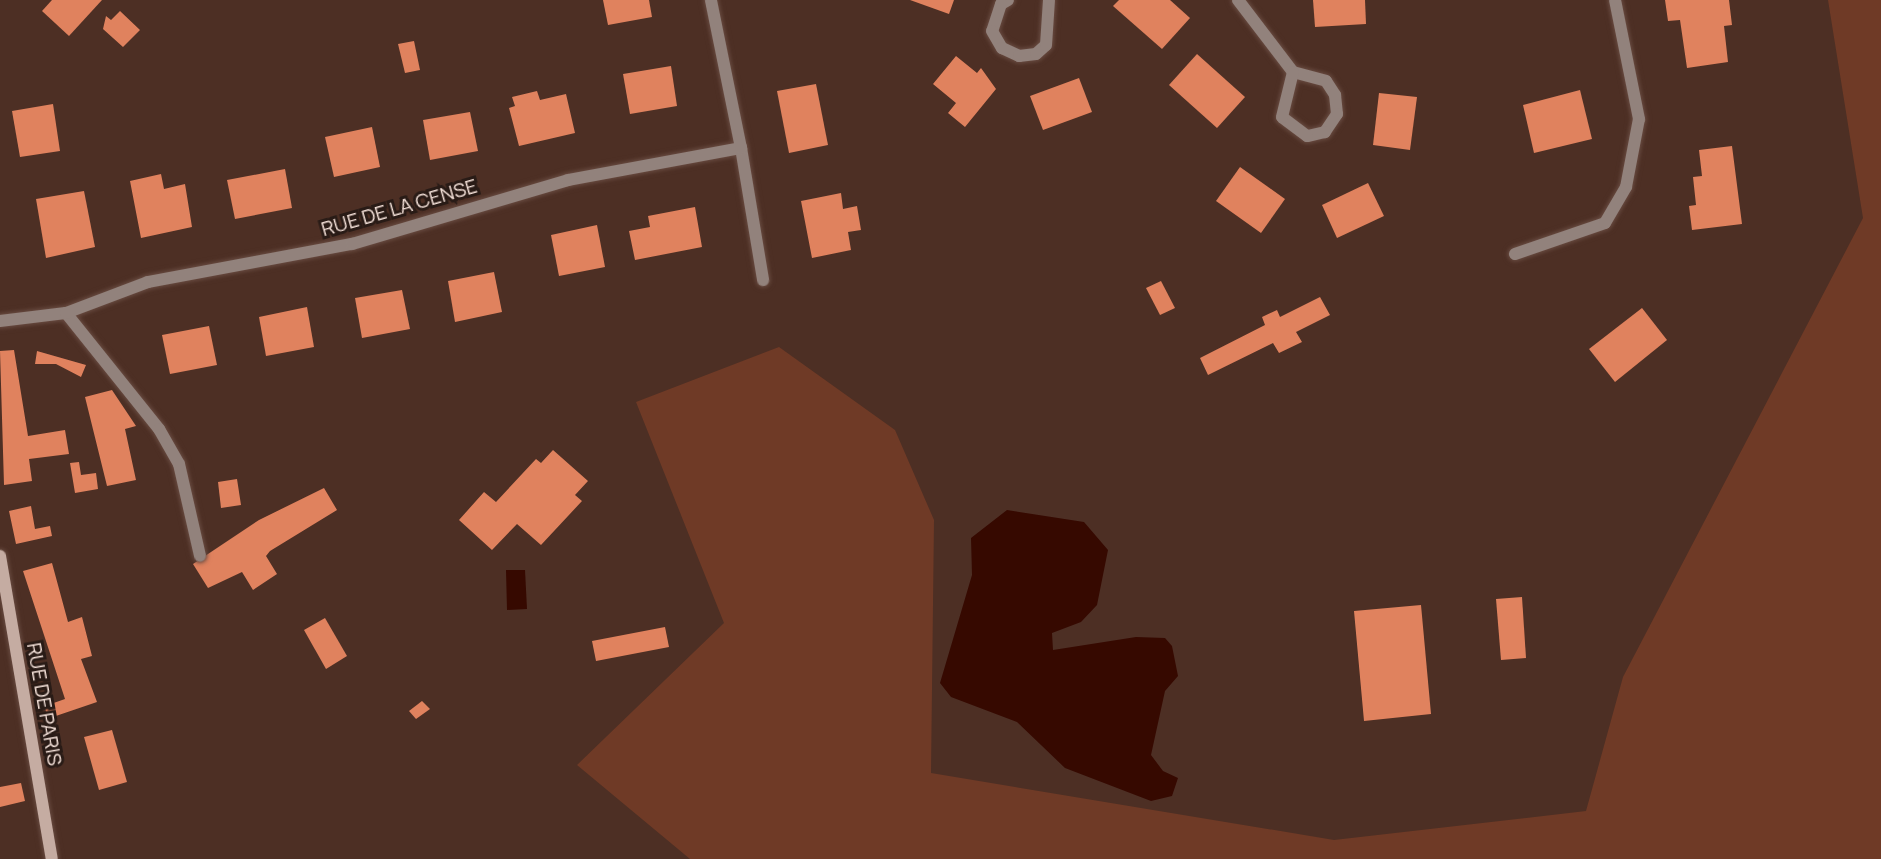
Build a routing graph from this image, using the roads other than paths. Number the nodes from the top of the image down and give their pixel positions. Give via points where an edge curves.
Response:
1 (711, 0) edge
2 (1008, 0) edge
3 (1049, 0) edge
4 (1238, 0) edge
5 (1615, 0) edge
6 (1293, 72) junction
7 (741, 148) junction
8 (1515, 254) dead end
9 (763, 280) dead end
10 (66, 313) junction
11 (0, 321) edge
12 (0, 556) edge
13 (200, 556) dead end
14 (52, 859) edge

1 - 7 street
2 - 3 street via 1001,4 992,31 1002,48 1019,56 1036,54 1046,45
4 - 6 street
5 - 8 street via 1639,119 1626,187 1605,223
6 - 6 street via 1282,117 1307,136 1325,132 1337,114 1335,95 1326,81
7 - 9 street
7 - 10 street, RUE DE LA CENSE via 568,180 352,244 148,282
10 - 11 street, RUE DE LA CENSE
10 - 13 street via 159,429 179,464
12 - 14 street, RUE DE PARIS

